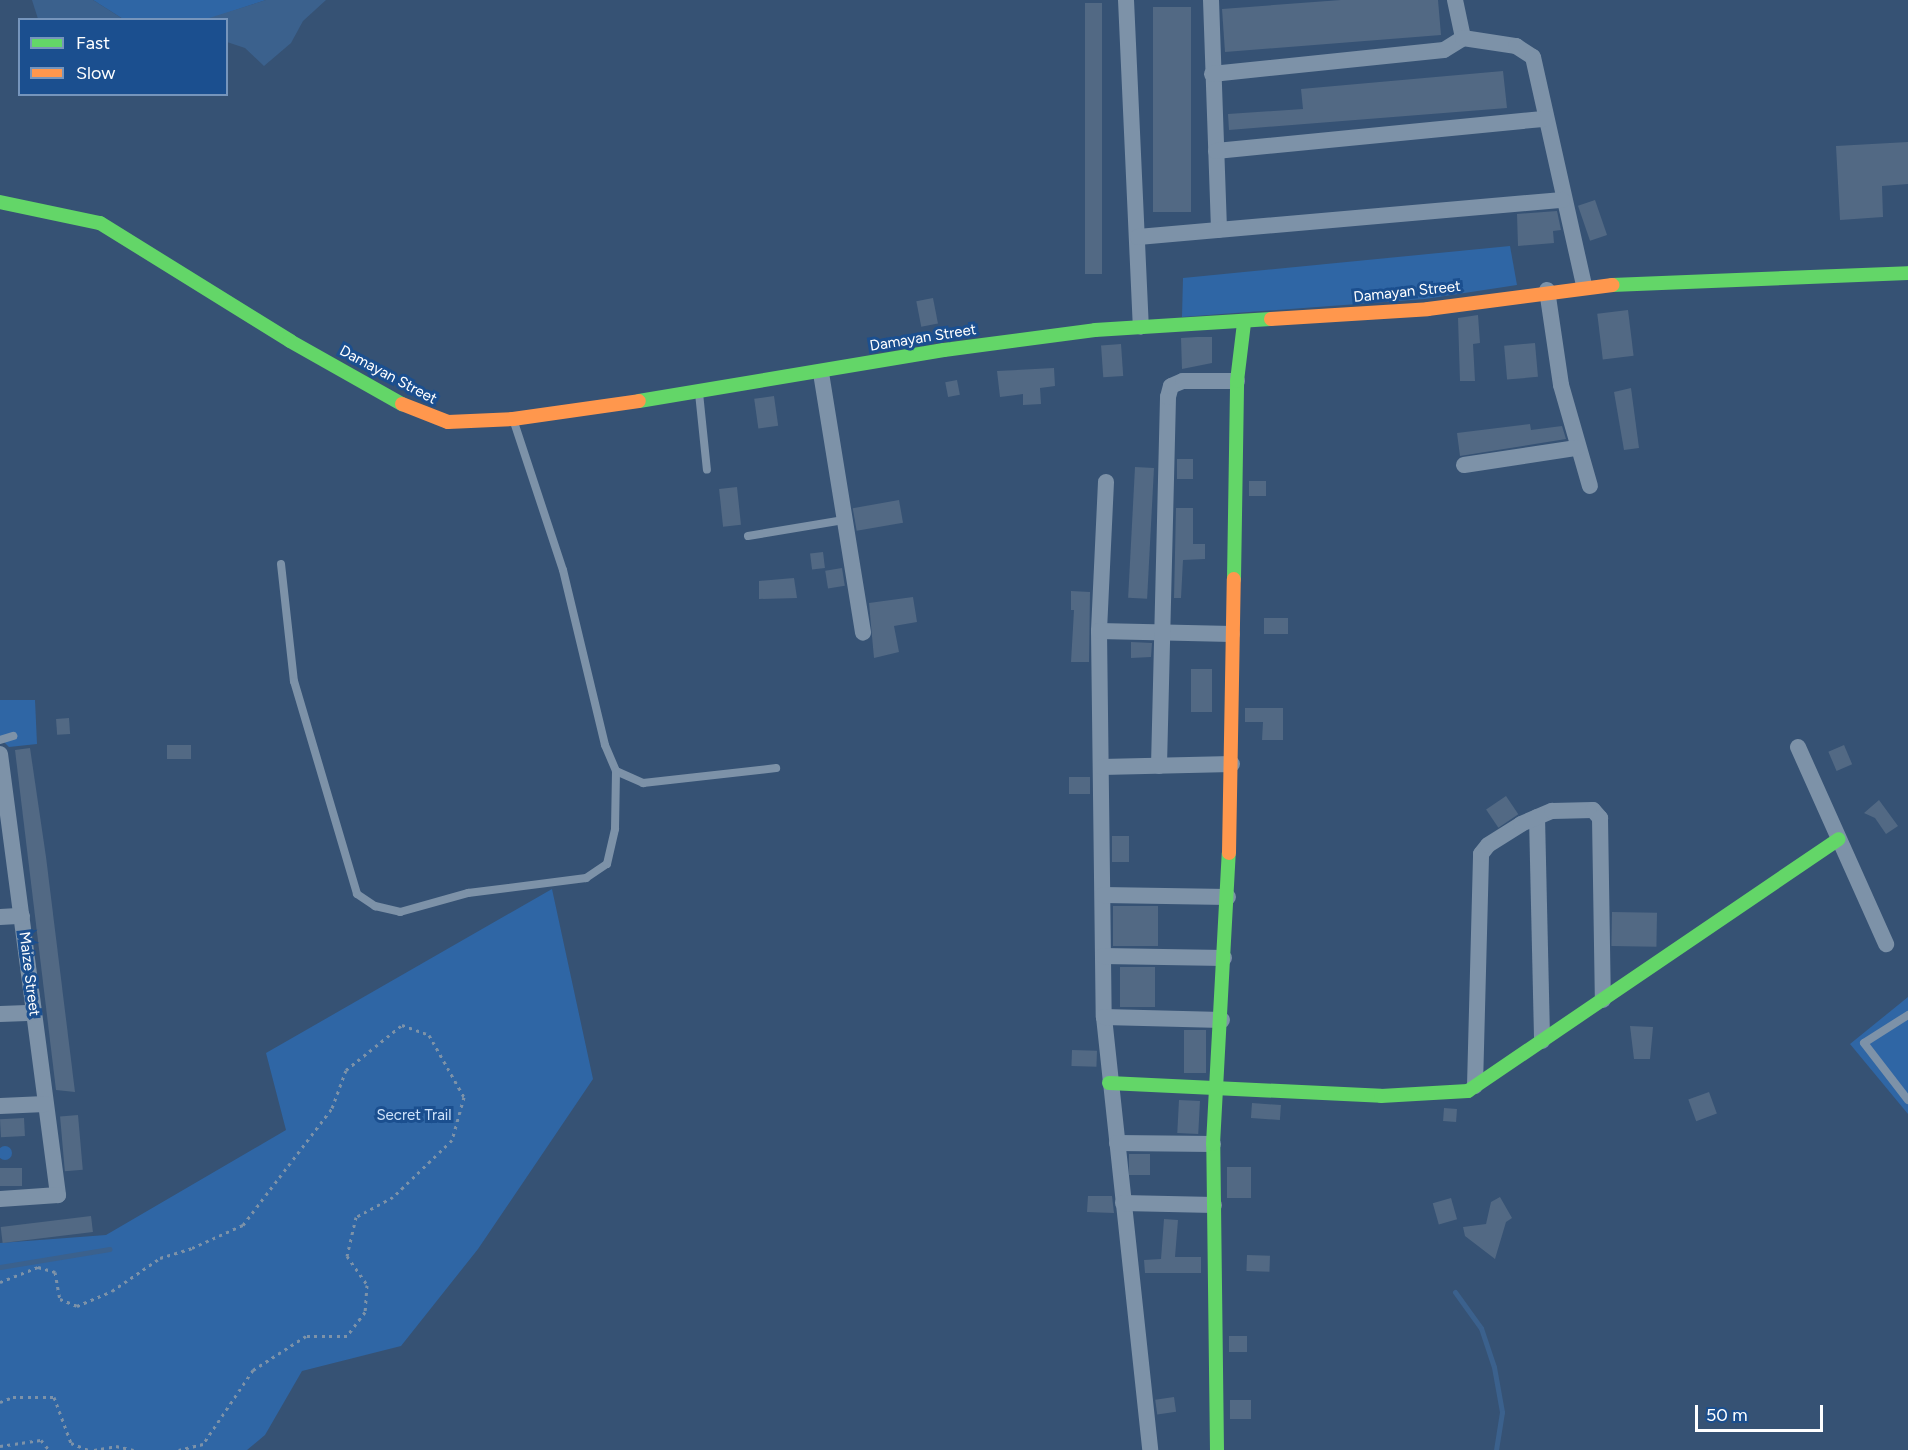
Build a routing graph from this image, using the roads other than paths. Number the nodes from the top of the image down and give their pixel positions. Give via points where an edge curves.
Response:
1 (1126, 0) edge
2 (1210, 0) edge
3 (1455, 0) edge
4 (1463, 39) junction
5 (1212, 74) junction
6 (1545, 119) junction
7 (1216, 151) junction
8 (1562, 200) junction
9 (0, 202) edge
10 (1219, 230) junction
11 (1138, 237) junction
12 (1908, 273) edge
13 (1584, 286) junction
14 (1547, 290) junction
15 (1244, 323) junction
16 (1141, 327) junction
17 (821, 373) junction
18 (1237, 381) junction
19 (699, 393) junction
20 (513, 419) junction
21 (1577, 448) junction
22 (1464, 465) dead end
23 (707, 470) dead end
24 (1106, 482) dead end
25 (1590, 486) dead end
26 (844, 520) junction
27 (748, 536) dead end
28 (281, 564) dead end
29 (1099, 631) junction
30 (1161, 632) junction
31 (863, 633) dead end
32 (1232, 634) junction
33 (14, 736) dead end
34 (0, 740) edge
35 (1798, 747) dead end
36 (0, 754) edge
37 (1233, 764) junction
38 (1159, 766) junction
39 (1102, 767) junction
40 (776, 768) dead end
41 (616, 771) junction
42 (1537, 817) junction
43 (5, 826) edge
44 (1839, 839) junction
45 (1102, 895) junction
46 (1228, 897) junction
47 (22, 916) junction
48 (0, 917) edge
49 (1886, 944) dead end
50 (1103, 956) junction
51 (1224, 958) junction
52 (1603, 1000) junction
53 (34, 1013) junction
54 (0, 1014) edge
55 (1908, 1015) edge
56 (1104, 1017) junction
57 (1222, 1020) junction
58 (1542, 1041) junction
59 (1109, 1083) junction
60 (1475, 1086) junction
61 (1217, 1089) junction
62 (1908, 1100) edge
63 (45, 1104) junction
64 (0, 1106) edge
65 (1117, 1143) junction
66 (1213, 1144) junction
67 (0, 1198) edge
68 (1123, 1203) junction
69 (1214, 1204) junction
70 (1150, 1450) edge
71 (1217, 1450) edge

1 - 11 street
2 - 5 street
3 - 4 street
4 - 5 street via 1444,50
4 - 6 street via 1516,46 1533,57
5 - 7 street
6 - 7 street
6 - 8 street
7 - 10 street
8 - 10 street
8 - 13 street
9 - 20 street, Damayan Street via 100,223 290,341 418,413 448,422
10 - 11 street
11 - 16 street
12 - 13 street, Damayan Street
13 - 14 street, Damayan Street
14 - 15 street, Damayan Street via 1428,309
14 - 21 street via 1555,356
15 - 16 street, Damayan Street
15 - 18 street
16 - 17 street, Damayan Street via 944,350
17 - 19 street, Damayan Street
17 - 26 street
18 - 30 street via 1196,378 1171,386
18 - 32 street
19 - 20 street, Damayan Street
19 - 23 lane
20 - 41 lane via 563,570 605,745
21 - 22 street
21 - 25 street
24 - 29 street
26 - 27 lane
26 - 31 street
28 - 41 lane via 294,681 357,894 375,906 400,912 468,893 586,878 607,864 615,829
29 - 30 street
29 - 39 street
30 - 32 street
30 - 38 street
32 - 37 street
33 - 34 lane
35 - 44 street
36 - 43 street, Maize Street
37 - 38 street
37 - 46 street
38 - 39 street
39 - 45 street
40 - 41 lane via 643,783
42 - 52 street via 1552,811 1593,810 1600,818
42 - 58 street
42 - 60 street via 1488,845 1481,854
43 - 47 street, Maize Street
44 - 49 street
44 - 52 street
45 - 46 street
45 - 50 street
46 - 51 street
47 - 48 street
47 - 53 street, Maize Street
50 - 51 street
50 - 56 street
51 - 57 street
52 - 58 street
53 - 54 street
53 - 63 street, Maize Street
55 - 62 lane via 1864,1043
56 - 57 street
56 - 59 street
57 - 61 street
58 - 60 street
59 - 61 street
59 - 65 street
60 - 61 street via 1456,1094 1395,1096
61 - 66 street
63 - 64 street
63 - 67 street, Maize Street via 58,1195
65 - 66 street
65 - 68 street
66 - 69 street
68 - 69 street
68 - 70 street
69 - 71 street

